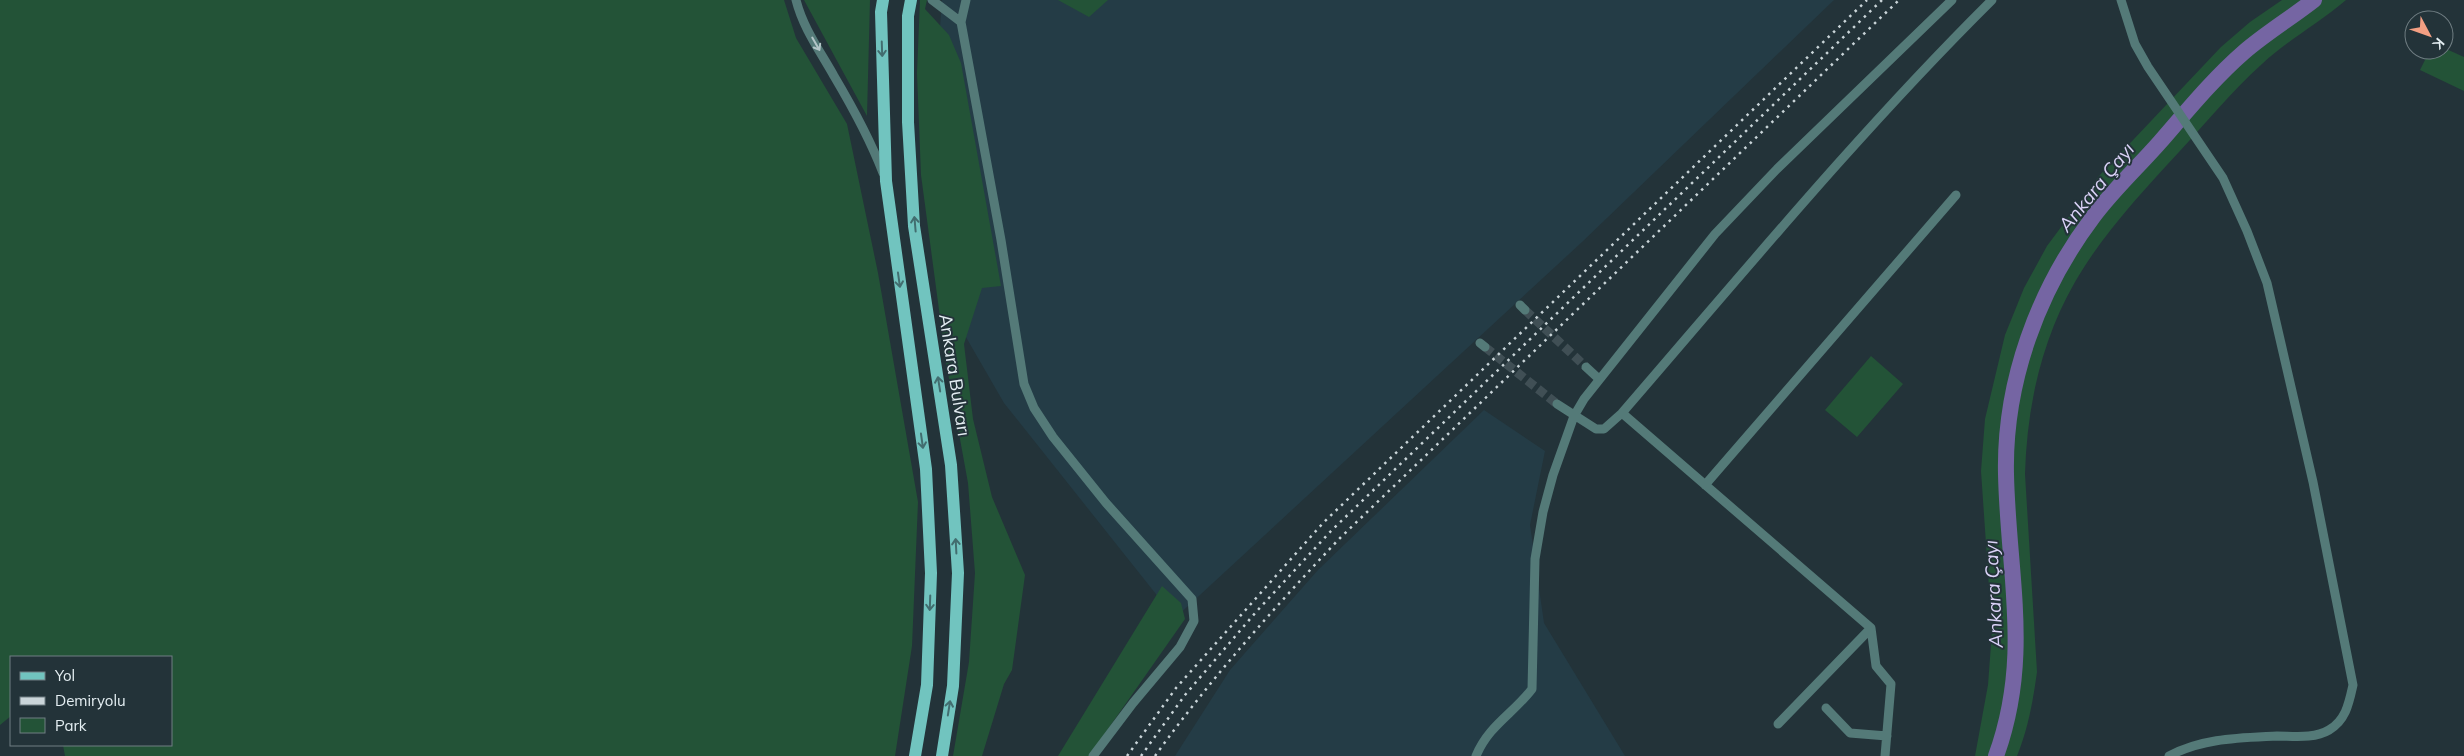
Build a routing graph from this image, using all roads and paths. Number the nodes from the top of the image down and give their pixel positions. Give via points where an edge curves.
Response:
1 (796, 0) edge
2 (883, 0) edge
3 (911, 0) edge
4 (932, 0) edge
5 (966, 0) edge
6 (1952, 0) edge
7 (1992, 0) edge
8 (2121, 0) edge
9 (960, 22) junction
10 (886, 180) junction
11 (1956, 195) dead end
12 (1586, 368) tunnel mouth
13 (1599, 379) junction
14 (1557, 404) tunnel mouth
15 (1622, 413) junction
16 (1574, 416) junction
17 (1705, 485) junction
18 (1871, 628) junction
19 (1826, 708) dead end
20 (1778, 724) dead end
21 (1887, 736) junction
22 (1477, 755) edge
23 (915, 756) edge
24 (942, 756) edge
25 (1093, 756) edge
26 (1885, 756) edge
27 (2169, 756) edge

1 -> 10 street via 801,18 871,142
2 -> 10 main road
24 -> 3 main road, Ankara Bulvarı via 953,686 958,573 951,465 914,226 908,122 908,16
4 - 9 street
5 - 9 street
6 - 13 street via 1777,169 1715,234
7 - 15 street via 1935,57 1826,178
8 - 27 street via 2136,44 2148,67 2223,178 2267,283 2313,482 2353,685 2343,716 2329,730 2318,735 2232,738 2184,748
9 - 25 street via 1024,384 1034,408 1053,437 1192,600 1194,620 1180,647
10 -> 23 main road via 926,468 931,574 927,685
11 - 17 street
12 - 13 street
13 - 16 street
14 - 16 street
15 - 16 street via 1604,429 1596,429
15 - 17 street
16 - 22 street via 1553,475 1535,559 1532,688 1519,706 1499,721 1483,740
17 - 18 street
18 - 20 street
18 - 21 street via 1876,666 1891,684
19 - 21 street via 1850,733
21 - 26 street

